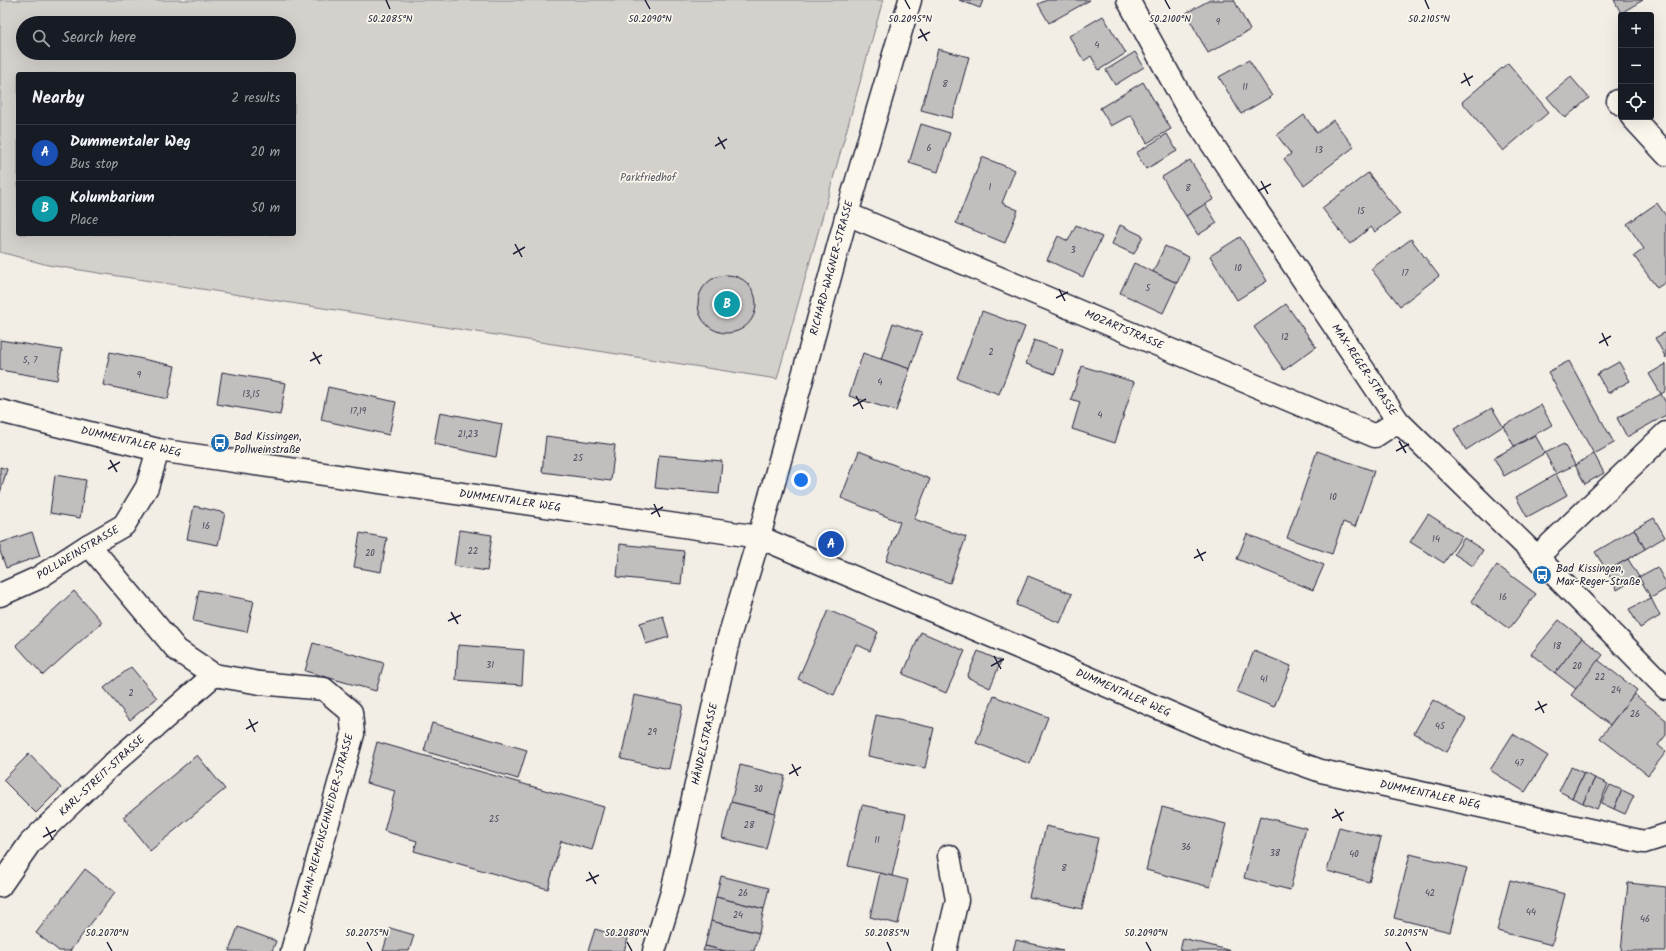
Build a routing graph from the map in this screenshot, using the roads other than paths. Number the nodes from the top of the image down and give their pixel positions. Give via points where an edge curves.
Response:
1 (910, 0) edge
2 (1128, 0) edge
3 (1635, 120) edge
4 (1666, 154) edge
5 (847, 214) junction
6 (0, 411) edge
7 (1398, 421) junction
8 (1666, 433) edge
9 (158, 450) junction
10 (759, 537) junction
11 (89, 545) junction
12 (1537, 557) junction
13 (0, 595) edge
14 (214, 675) junction
15 (1666, 688) edge
16 (1666, 835) edge
17 (949, 856) dead end
18 (0, 886) edge
19 (292, 951) edge
20 (654, 951) edge
21 (945, 951) edge

1 - 5 street, RICHARD-WAGNER-STRASSE
2 - 7 street, MAX-REGER-STRASSE via 1184,102
3 - 4 street
5 - 7 street, MOZARTSTRASSE via 1375,436
5 - 10 street, RICHARD-WAGNER-STRASSE
6 - 9 street, DUMMENTALER WEG
7 - 12 street, MAX-REGER-STRASSE
8 - 12 street
9 - 10 street, DUMMENTALER WEG
9 - 11 street, POLLWEINSTRASSE via 147,487 124,526
10 - 16 street, DUMMENTALER WEG via 1223,736 1321,771 1644,842
10 - 20 street, HÄNDELSTRASSE via 729,637 672,892
11 - 13 street, POLLWEINSTRASSE via 38,578
11 - 14 street, TILMAN-RIEMENSCHNEIDER-STRASSE via 177,650
12 - 15 street, MAX-REGER-STRASSE
14 - 18 street, KARL-STREIT-STRASSE via 108,768 30,843
14 - 19 street, TILMAN-RIEMENSCHNEIDER-STRASSE via 260,683 324,689 351,712 353,734
17 - 21 street via 957,900

